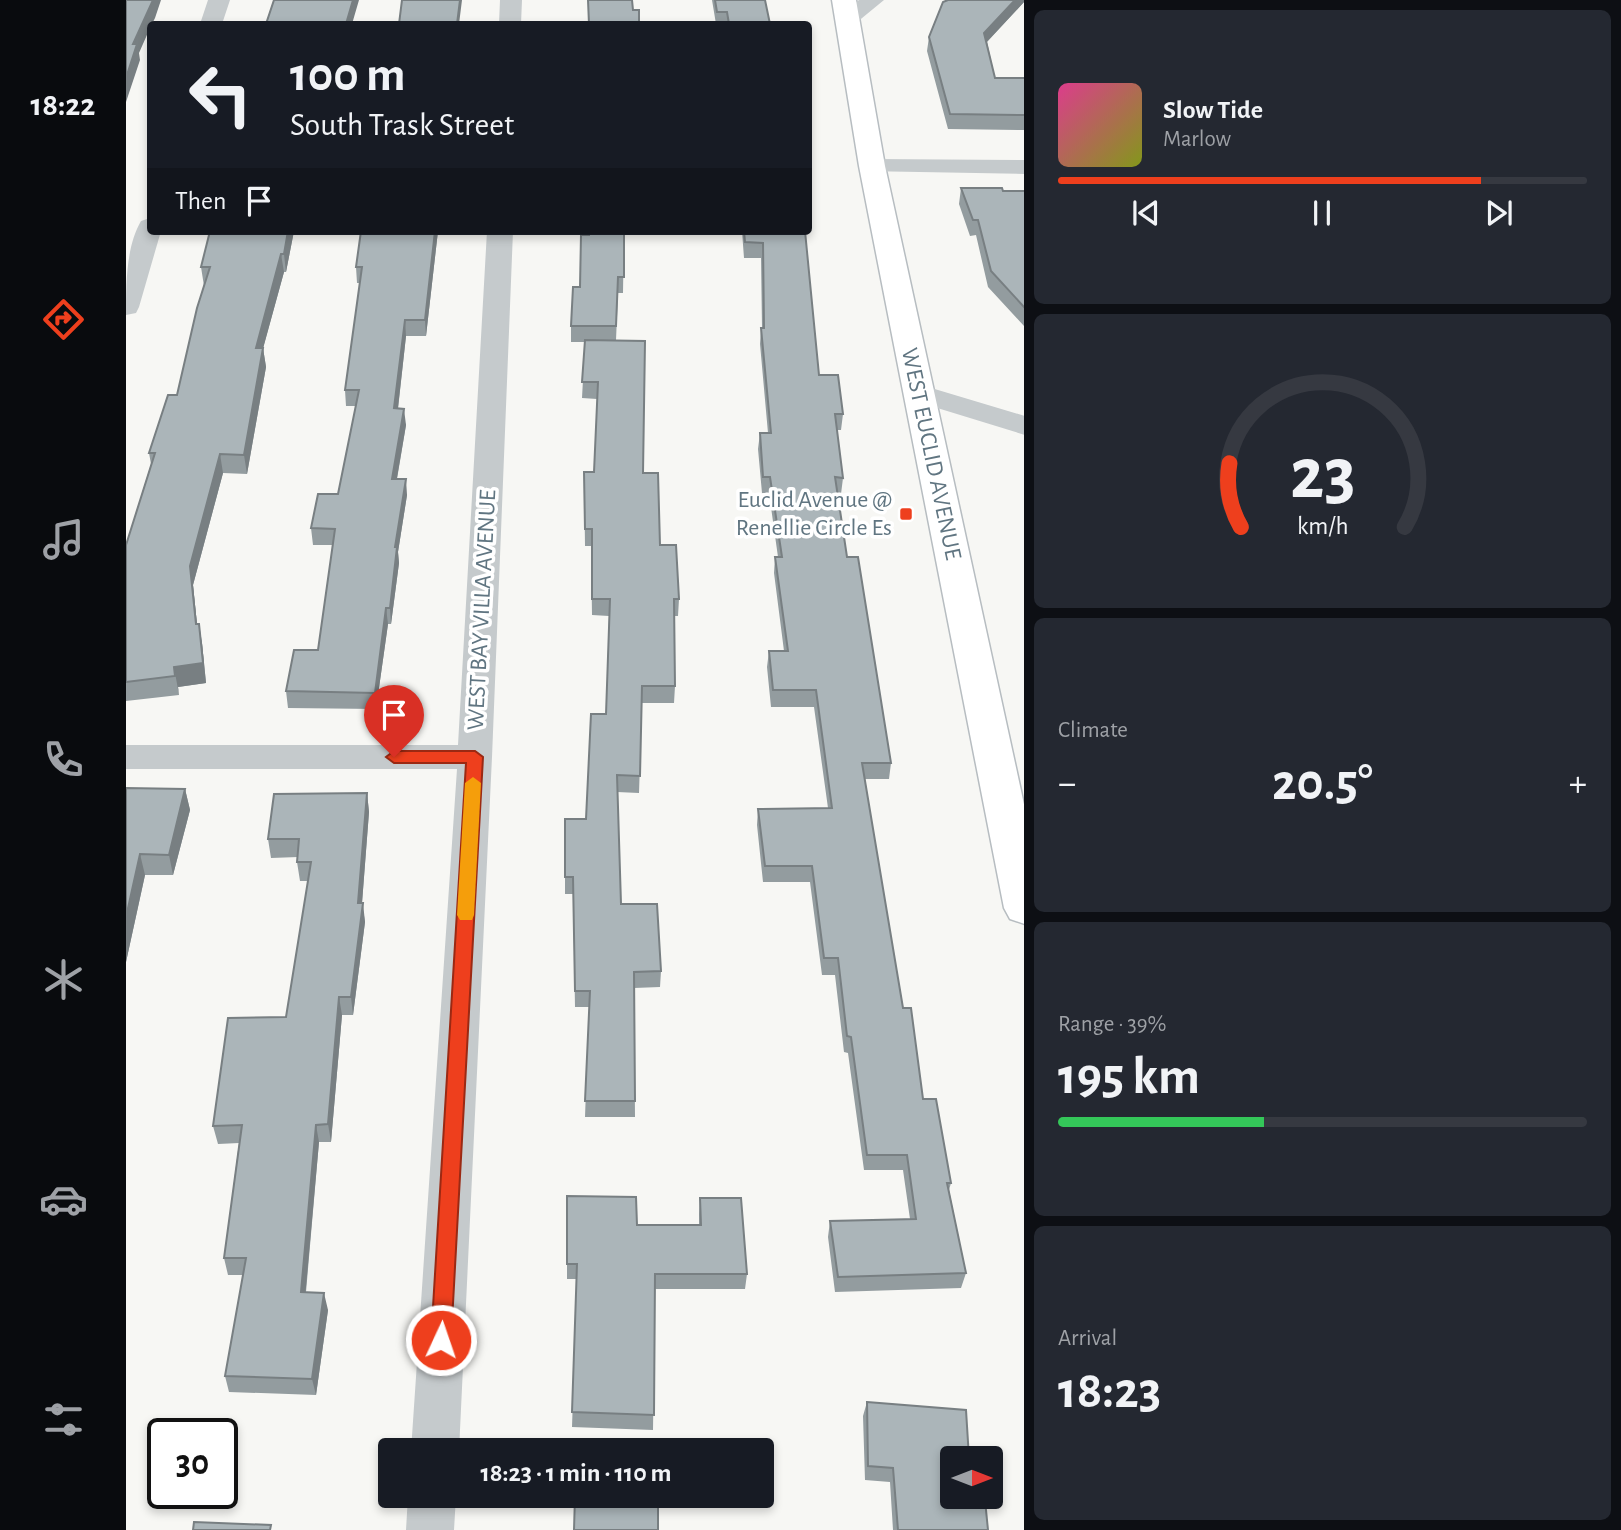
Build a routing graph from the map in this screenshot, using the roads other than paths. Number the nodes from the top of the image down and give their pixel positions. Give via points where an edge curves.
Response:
1 (219, 0) edge
2 (511, 0) edge
3 (855, 6) edge
4 (212, 21) edge
5 (510, 21) edge
6 (872, 166) junction
7 (1024, 167) edge
8 (147, 235) edge
9 (500, 235) edge
10 (126, 307) edge
11 (918, 393) junction
12 (1024, 426) edge
13 (126, 757) edge
14 (475, 757) junction
15 (1024, 908) edge
16 (436, 1438) edge
17 (431, 1508) edge
18 (430, 1530) edge

1 - 4 street
2 - 5 street
3 - 6 street, WEST EUCLID AVENUE
6 - 7 street
6 - 11 street, WEST EUCLID AVENUE
8 - 10 street
9 - 14 street, WEST BAY VILLA AVENUE
11 - 12 street
11 - 15 street, WEST EUCLID AVENUE
13 - 14 street
14 - 16 street, WEST BAY VILLA AVENUE
17 - 18 street

